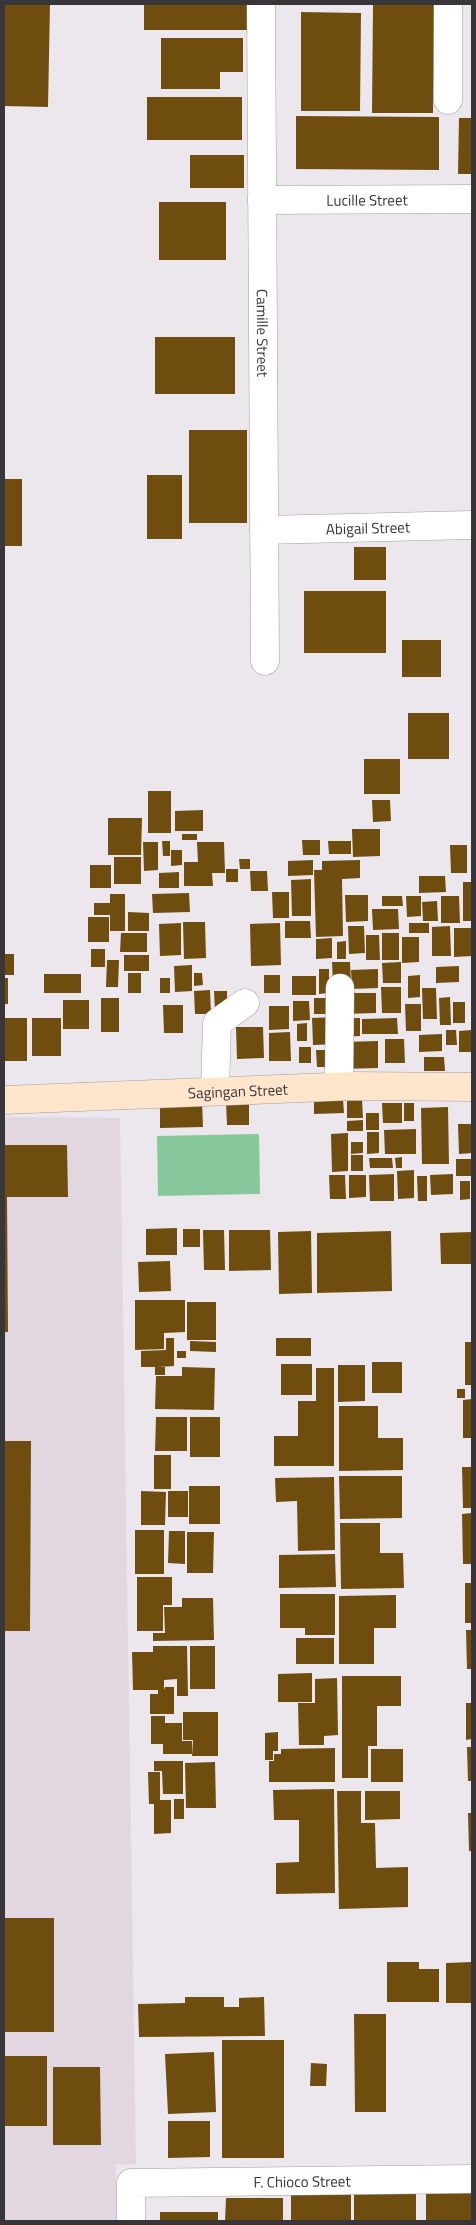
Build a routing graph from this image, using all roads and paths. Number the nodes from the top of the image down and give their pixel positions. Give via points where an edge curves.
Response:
1 (261, 4) edge
2 (448, 4) edge
3 (448, 100) dead end
4 (472, 199) edge
5 (262, 200) junction
6 (472, 525) edge
7 (264, 530) junction
8 (265, 661) dead end
9 (340, 988) dead end
10 (245, 1003) dead end
11 (339, 1086) junction
12 (472, 1087) edge
13 (215, 1090) junction
14 (4, 1100) edge
15 (472, 2179) edge
16 (131, 2221) edge

1 - 5 street, Camille Street
2 - 3 street
4 - 5 street, Lucille Street
5 - 7 street, Camille Street
6 - 7 street, Abigail Street
7 - 8 street, Camille Street
9 - 11 street
10 - 13 street via 217,1023
11 - 12 main road, Sagingan Street
11 - 13 main road, Sagingan Street
13 - 14 main road, Sagingan Street
15 - 16 street, F. Chioco Street via 131,2183

